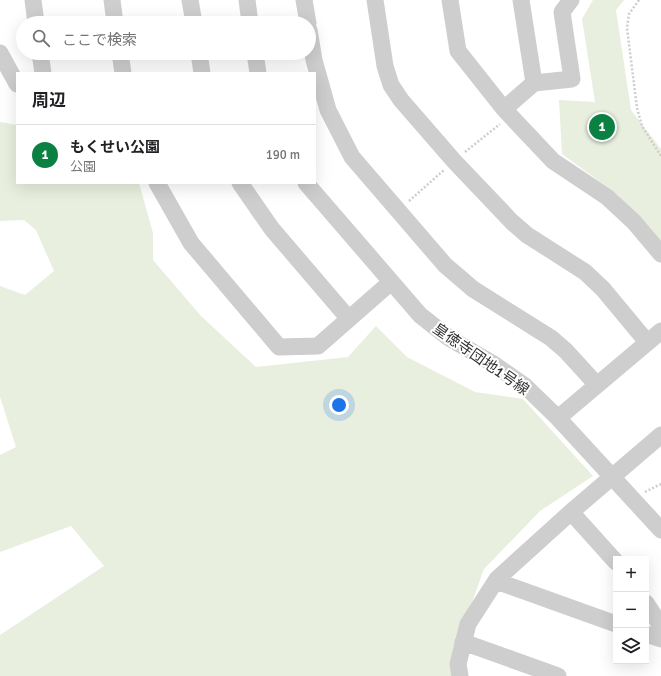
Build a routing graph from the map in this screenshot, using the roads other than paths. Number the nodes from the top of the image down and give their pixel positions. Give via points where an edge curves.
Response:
1 (33, 0) edge
2 (112, 0) edge
3 (190, 0) edge
4 (247, 0) edge
5 (304, 0) edge
6 (375, 0) edge
7 (450, 0) edge
8 (521, 0) edge
9 (572, 0) edge
10 (35, 16) edge
11 (114, 16) edge
12 (193, 16) edge
13 (249, 16) edge
14 (307, 16) edge
15 (0, 53) edge
16 (41, 60) edge
17 (121, 60) edge
18 (200, 60) edge
19 (256, 60) edge
20 (314, 60) edge
21 (43, 72) edge
22 (122, 72) edge
23 (202, 72) edge
24 (258, 72) edge
25 (16, 82) edge
26 (534, 83) junction
27 (507, 112) junction
28 (158, 184) edge
29 (241, 184) edge
30 (307, 184) edge
31 (661, 254) edge
32 (391, 282) junction
33 (349, 319) junction
34 (661, 330) edge
35 (647, 342) junction
36 (597, 385) junction
37 (558, 418) junction
38 (661, 435) edge
39 (612, 477) junction
40 (571, 512) junction
41 (661, 530) edge
42 (613, 559) edge
43 (496, 581) junction
44 (649, 608) edge
45 (613, 623) edge
46 (661, 626) edge
47 (649, 635) edge
48 (661, 639) edge
49 (463, 642) junction
50 (460, 676) edge
51 (558, 676) edge

1 - 10 street
2 - 11 street
3 - 12 street
4 - 13 street
5 - 14 street
6 - 35 street via 385,66 401,100 454,161 517,226 585,272
7 - 27 street via 458,51
8 - 26 street
9 - 26 street via 562,12 572,79
15 - 25 street
16 - 21 street
17 - 22 street
18 - 23 street
19 - 24 street
20 - 36 street via 328,110 352,158 445,265 473,289 551,338
26 - 27 street
27 - 31 street via 553,161 607,197 634,222
28 - 33 street via 191,243 279,347 318,346
29 - 33 street via 272,229
30 - 32 street, 皇徳寺団地1号線
32 - 33 street
32 - 37 street, 皇徳寺団地1号線 via 420,316 449,338 525,386
34 - 35 street
35 - 36 street
36 - 37 street
37 - 39 street, 皇徳寺団地1号線
38 - 39 street
39 - 40 street
39 - 41 street, 皇徳寺団地1号線
40 - 42 street
40 - 43 street
43 - 45 street
43 - 49 street via 468,624
44 - 46 street
47 - 48 street
49 - 50 street via 458,664
49 - 51 street

